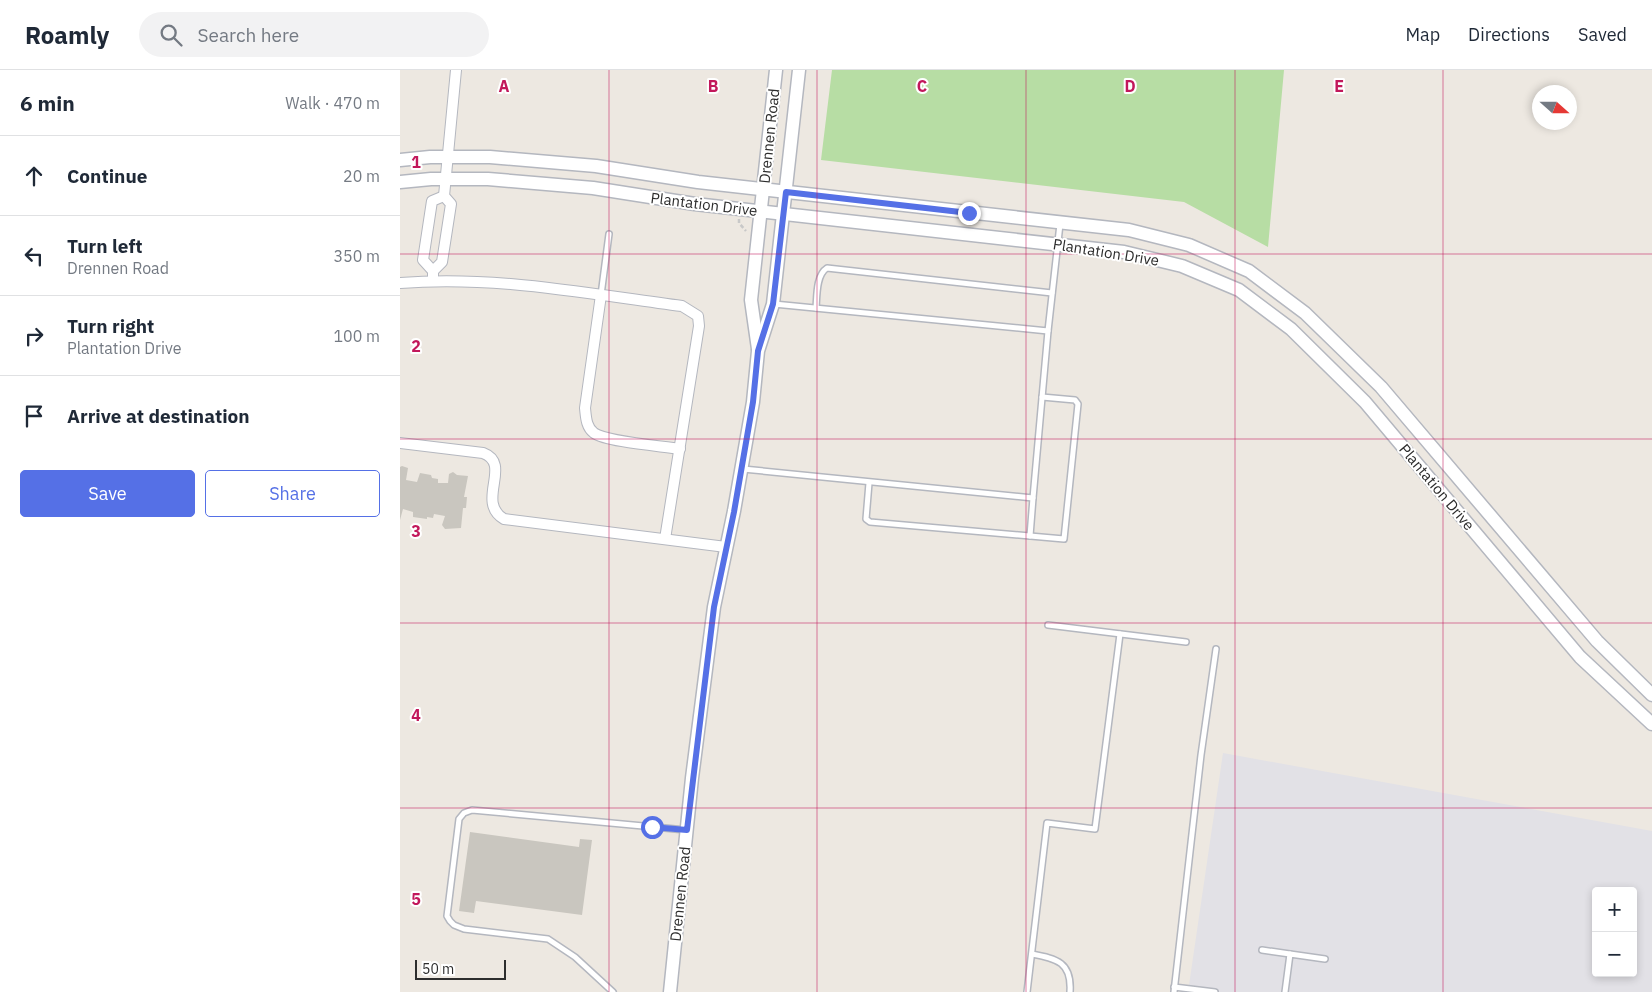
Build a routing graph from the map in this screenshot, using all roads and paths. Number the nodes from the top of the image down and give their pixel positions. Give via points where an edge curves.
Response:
1 (456, 70) edge
2 (776, 70) edge
3 (799, 70) edge
4 (447, 157) junction
5 (400, 160) edge
6 (446, 179) junction
7 (400, 182) edge
8 (763, 189) junction
9 (786, 192) junction
10 (444, 196) junction
11 (760, 211) junction
12 (783, 214) junction
13 (1060, 223) junction
14 (427, 232) junction
15 (609, 234) dead end
16 (447, 235) junction
17 (1057, 244) junction
18 (433, 276) junction
19 (1262, 280) junction
20 (400, 283) edge
21 (1052, 293) junction
22 (601, 295) junction
23 (1252, 300) junction
24 (773, 304) junction
25 (816, 308) junction
26 (1048, 331) junction
27 (758, 351) junction
28 (1042, 397) junction
29 (400, 443) edge
30 (680, 449) junction
31 (741, 469) junction
32 (869, 482) junction
33 (1033, 498) junction
34 (1030, 536) junction
35 (665, 540) junction
36 (726, 547) junction
37 (1048, 625) dead end
38 (1120, 634) junction
39 (1186, 642) dead end
40 (1216, 649) dead end
41 (1652, 696) edge
42 (1652, 724) edge
43 (687, 830) junction
44 (1262, 950) dead end
45 (1032, 954) junction
46 (1290, 954) junction
47 (1325, 959) dead end
48 (1174, 989) edge
49 (613, 992) edge
50 (670, 992) edge
51 (1027, 992) edge
52 (1070, 992) edge
53 (1215, 992) edge
54 (1285, 992) edge

1 - 4 street
2 - 8 street, Drennen Road
3 - 9 street, Drennen Road
4 - 5 street, Plantation Drive
4 - 6 street
4 - 8 street, Plantation Drive via 490,157 596,166
6 - 7 street, Plantation Drive
6 - 10 street
6 - 11 street, Plantation Drive via 488,179 593,188
8 - 9 street, Plantation Drive
8 - 11 street, Drennen Road
9 - 12 street, Drennen Road
9 - 13 street, Plantation Drive
10 - 14 street via 432,201
10 - 16 street via 451,204
11 - 12 street, Plantation Drive
11 - 27 street, Drennen Road via 751,300
12 - 17 street, Plantation Drive
12 - 24 street, Drennen Road
13 - 17 lane
13 - 19 street, Plantation Drive via 1129,230 1189,245
14 - 16 street
14 - 18 street via 423,260
15 - 22 lane
16 - 18 street via 442,262
17 - 21 lane
17 - 23 street, Plantation Drive via 1124,252 1182,266 1239,290
18 - 20 street
18 - 22 street
19 - 23 street
19 - 41 street, Plantation Drive via 1305,312 1381,387 1596,641
21 - 25 lane via 828,268 820,278
21 - 26 lane
22 - 30 street via 585,408 586,422 594,433 607,439
22 - 30 street via 682,306 698,316
23 - 42 street, Plantation Drive via 1291,329 1365,402 1580,657
24 - 25 lane
24 - 27 street, Drennen Road
25 - 26 lane
26 - 28 lane
27 - 31 street, Drennen Road
28 - 33 lane
28 - 34 lane via 1075,400 1078,404 1064,539
29 - 35 street via 488,455 495,465 493,509 504,519
30 - 35 street
31 - 32 lane
31 - 36 street, Drennen Road
32 - 33 lane
32 - 34 lane via 866,519 870,522
33 - 34 lane
35 - 36 street
36 - 43 street, Drennen Road via 714,607
37 - 38 lane
38 - 39 lane
38 - 45 lane via 1095,829 1047,823
40 - 48 lane
43 - 49 lane via 472,810 458,818 447,916 450,921 464,929 548,939 575,956
43 - 50 street, Drennen Road
44 - 46 lane
45 - 51 lane
45 - 52 lane via 1049,957 1064,966 1070,974
46 - 47 lane
46 - 54 lane
48 - 53 lane

